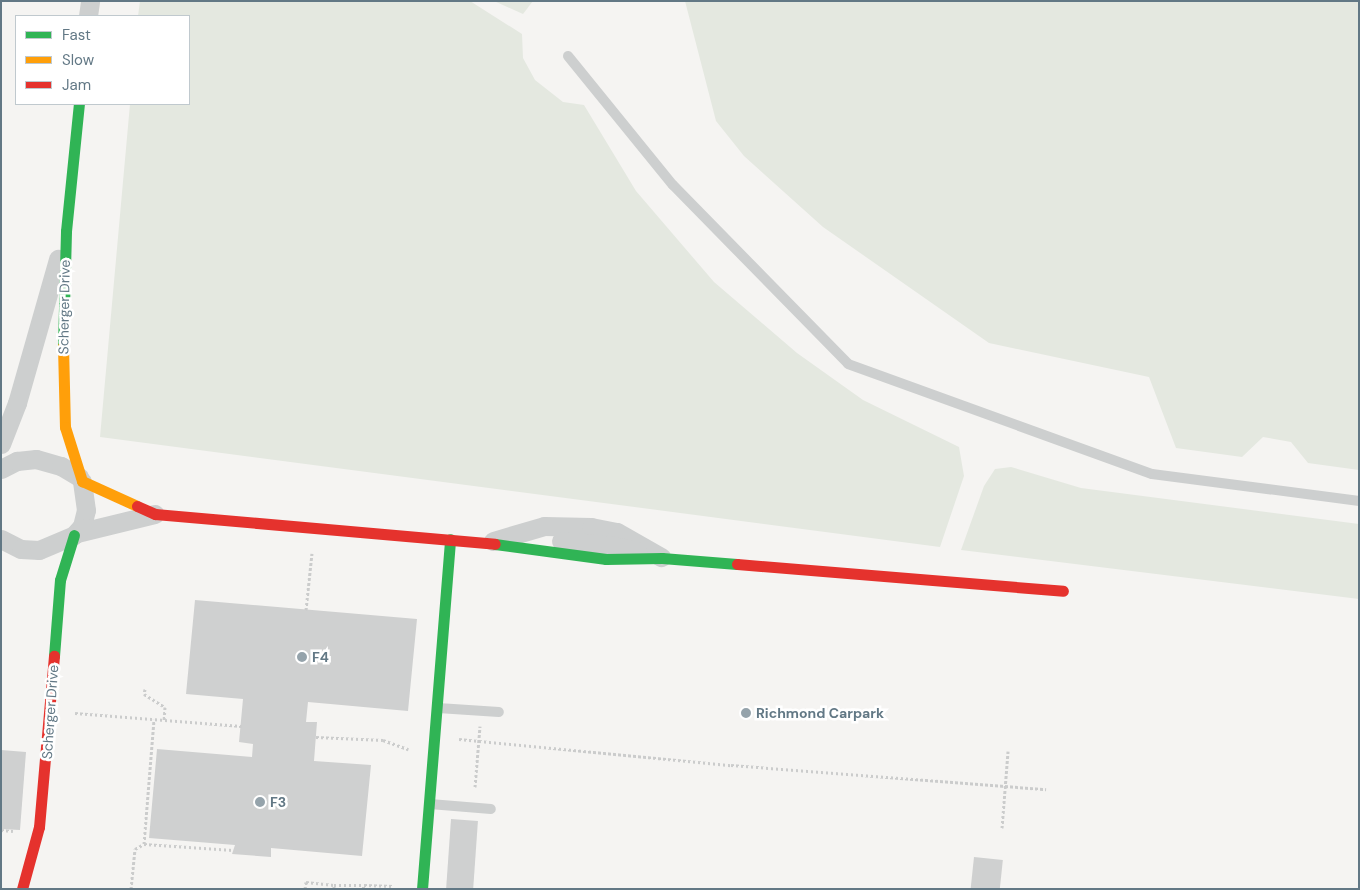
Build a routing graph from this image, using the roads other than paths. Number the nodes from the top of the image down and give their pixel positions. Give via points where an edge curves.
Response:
1 (90, 1) edge
2 (88, 15) edge
3 (568, 56) dead end
4 (79, 105) edge
5 (66, 230) junction
6 (1, 444) edge
7 (1, 469) edge
8 (80, 479) junction
9 (1359, 501) edge
10 (155, 514) junction
11 (76, 534) junction
12 (1, 539) edge
13 (450, 539) junction
14 (489, 543) joint
15 (662, 558) joint
16 (1063, 591) dead end
17 (438, 708) junction
18 (499, 712) dead end
19 (430, 804) junction
20 (491, 809) dead end
21 (22, 889) edge
22 (422, 889) edge

1 - 2 street
3 - 9 lane via 673,186 848,364 1152,474
4 - 5 street, Scherger Drive
5 - 6 street, Scherger Drive via 19,396
5 - 8 street, Scherger Drive via 62,403
7 - 8 street via 17,461 36,458 62,466
8 - 10 street
8 - 11 street, Scherger Drive via 86,510
10 - 11 street
10 - 13 street
11 - 12 street via 39,550 21,549
11 - 21 street, Scherger Drive via 60,580 39,827
13 - 14 street
13 - 17 street
14 - 15 street via 590,543
15 - 16 street
17 - 18 lane
17 - 19 street
19 - 20 lane
19 - 22 street

